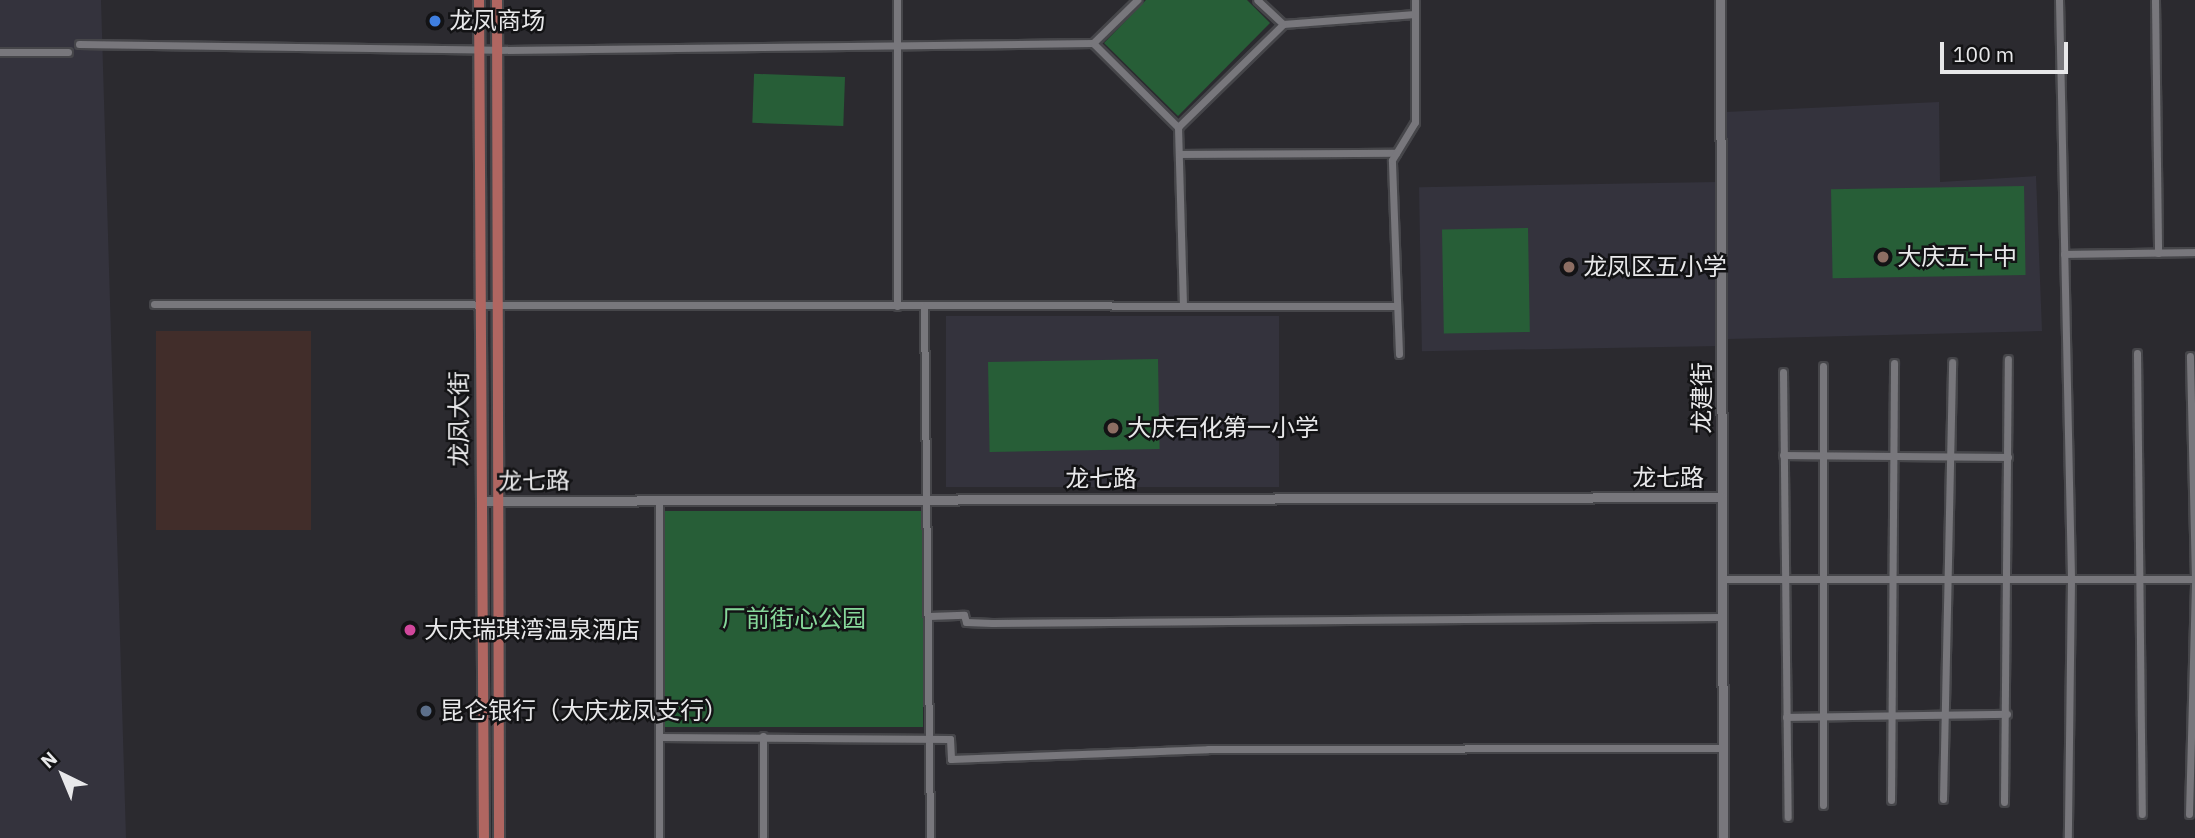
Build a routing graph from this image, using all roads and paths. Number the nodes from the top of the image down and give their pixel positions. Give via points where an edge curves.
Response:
1 (479, 0) edge
2 (497, 0) edge
3 (897, 0) edge
4 (1137, 0) edge
5 (1258, 0) edge
6 (1415, 0) edge
7 (1720, 0) edge
8 (2059, 0) edge
9 (2155, 0) edge
10 (1415, 14) junction
11 (1283, 24) junction
12 (1093, 43) junction
13 (79, 44) dead end
14 (897, 45) junction
15 (480, 49) junction
16 (497, 50) junction
17 (0, 52) edge
18 (68, 52) dead end
19 (1178, 127) junction
20 (1396, 153) junction
21 (1179, 154) junction
22 (2195, 252) edge
23 (2158, 253) junction
24 (2064, 254) junction
25 (154, 304) dead end
26 (897, 306) junction
27 (924, 306) junction
28 (1183, 306) junction
29 (1397, 306) junction
30 (480, 307) junction
31 (496, 307) junction
32 (2137, 353) dead end
33 (1399, 354) dead end
34 (2190, 356) dead end
35 (2008, 359) dead end
36 (1952, 362) dead end
37 (1894, 363) dead end
38 (1823, 366) dead end
39 (1783, 372) dead end
40 (1783, 455) junction
41 (1823, 455) junction
42 (1892, 456) junction
43 (1952, 457) junction
44 (2008, 457) junction
45 (1722, 497) junction
46 (928, 498) junction
47 (497, 499) junction
48 (659, 499) junction
49 (481, 501) junction
50 (1722, 579) junction
51 (1783, 579) junction
52 (1821, 579) junction
53 (1891, 579) junction
54 (1947, 579) junction
55 (2007, 579) junction
56 (2071, 579) junction
57 (2140, 579) junction
58 (2195, 579) edge
59 (929, 616) junction
60 (1722, 617) junction
61 (2007, 714) junction
62 (1945, 715) junction
63 (1893, 716) junction
64 (1786, 717) junction
65 (1822, 717) junction
66 (763, 736) junction
67 (659, 737) junction
68 (929, 740) junction
69 (1723, 748) junction
70 (1943, 799) dead end
71 (1891, 800) dead end
72 (2004, 802) dead end
73 (1823, 805) dead end
74 (2141, 814) dead end
75 (2189, 814) dead end
76 (1788, 817) dead end
77 (484, 838) edge
78 (499, 838) edge
79 (659, 838) edge
80 (763, 838) edge
81 (930, 838) edge
82 (1723, 838) edge
83 (2068, 838) edge

1 - 15 main road, 龙凤大街
2 - 16 main road, 龙凤大街
3 - 14 street
4 - 12 street
5 - 11 street
6 - 10 street
7 - 45 street, 龙建街
8 - 24 street
9 - 23 street
10 - 11 street
10 - 20 street via 1415,122
11 - 19 street
12 - 14 street
12 - 19 street
13 - 15 street
14 - 16 street
14 - 26 street
15 - 16 street
15 - 30 main road, 龙凤大街
16 - 31 main road, 龙凤大街
17 - 18 street
19 - 21 street
20 - 21 street
20 - 29 street via 1392,160
21 - 28 street
22 - 23 street
23 - 24 street
24 - 56 street
25 - 30 street
26 - 27 street
26 - 31 street
27 - 28 street
27 - 46 street
28 - 29 street
29 - 33 street
30 - 31 street
30 - 49 main road, 龙凤大街
31 - 47 main road, 龙凤大街
32 - 57 street
34 - 58 street
35 - 44 street
36 - 43 street
37 - 42 street
38 - 41 street
39 - 40 street
40 - 41 street
40 - 51 street
41 - 42 street
41 - 52 street
42 - 43 street
42 - 53 street
43 - 44 street
43 - 54 street
44 - 55 street
45 - 46 street, 龙七路
45 - 50 street, 龙建街
46 - 48 street, 龙七路
46 - 59 street
47 - 48 street, 龙七路
47 - 49 street, 龙七路
47 - 78 main road, 龙凤大街
48 - 67 street
49 - 77 main road, 龙凤大街
50 - 51 street
50 - 60 street, 龙建街
51 - 52 street
51 - 64 street
52 - 53 street
52 - 65 street
53 - 54 street
53 - 63 street
54 - 55 street
54 - 62 street
55 - 56 street
55 - 61 street
56 - 57 street
56 - 83 street
57 - 58 street
57 - 74 street
58 - 75 street
59 - 60 street via 964,615 966,622
59 - 68 street
60 - 69 street, 龙建街
61 - 62 street
61 - 72 street
62 - 63 street
62 - 70 street
63 - 65 street
63 - 71 street
64 - 65 street
64 - 76 street
65 - 73 street
66 - 67 street
66 - 68 street
66 - 80 street
67 - 79 street
68 - 69 street via 950,739 951,759 1208,749
68 - 81 street
69 - 82 street, 龙建街

